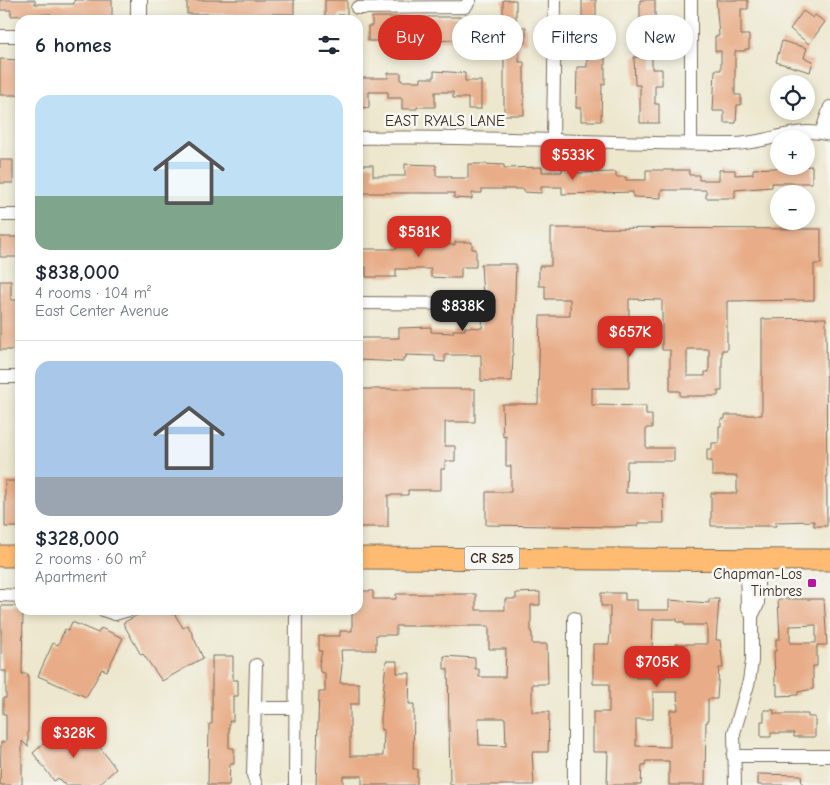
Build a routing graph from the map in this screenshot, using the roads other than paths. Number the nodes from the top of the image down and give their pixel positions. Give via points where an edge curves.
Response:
1 (139, 0) edge
2 (470, 0) edge
3 (555, 0) edge
4 (691, 0) edge
5 (357, 9) edge
6 (139, 15) edge
7 (0, 36) edge
8 (15, 36) edge
9 (830, 107) edge
10 (826, 134) edge
11 (363, 138) edge
12 (553, 139) junction
13 (691, 144) junction
14 (0, 215) edge
15 (15, 215) edge
16 (363, 303) edge
17 (479, 304) dead end
18 (0, 377) edge
19 (15, 377) edge
20 (0, 556) edge
21 (15, 556) edge
22 (363, 558) edge
23 (752, 560) junction
24 (830, 560) edge
25 (0, 595) edge
26 (15, 596) edge
27 (296, 615) edge
28 (574, 618) dead end
29 (256, 665) dead end
30 (255, 708) junction
31 (295, 708) junction
32 (733, 756) junction
33 (830, 756) edge
34 (256, 785) edge
35 (295, 785) edge
36 (574, 785) edge
37 (735, 785) edge

1 - 6 street
2 - 5 street via 465,7
3 - 12 street
4 - 13 street
7 - 8 street
9 - 10 street
10 - 13 street, EAST RYALS LANE via 784,133 751,144
11 - 12 street, EAST RYALS LANE
12 - 13 street, EAST RYALS LANE
14 - 15 street
16 - 17 street
18 - 19 street
20 - 21 main road
22 - 23 main road, CR S25
23 - 24 main road, CR S25
23 - 32 street via 747,606 752,616 752,661 750,681 734,733
25 - 26 street
27 - 31 street
28 - 36 street
29 - 30 street
30 - 31 street
30 - 34 street via 253,775
31 - 35 street
32 - 33 street
32 - 37 street

